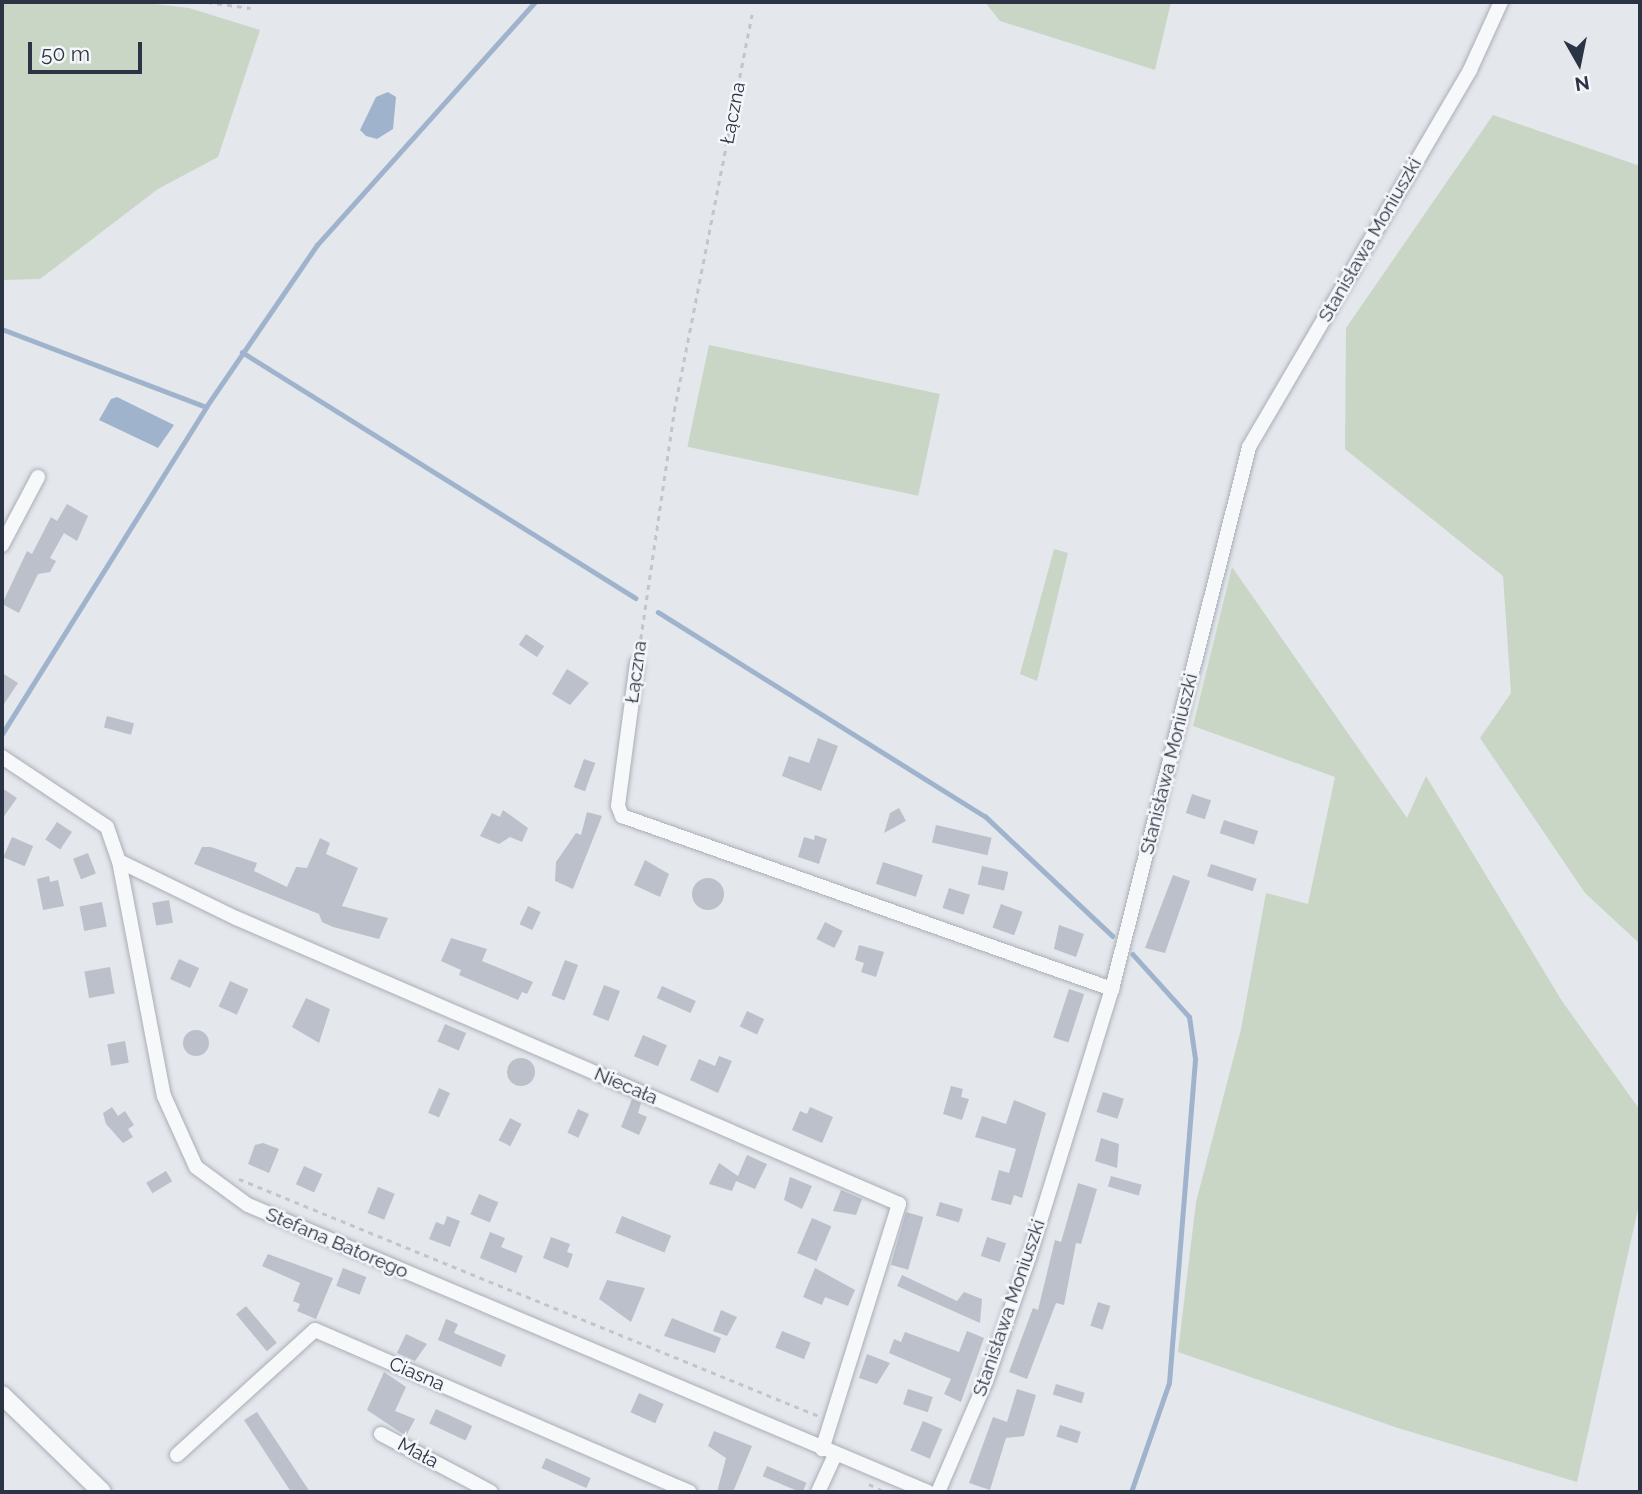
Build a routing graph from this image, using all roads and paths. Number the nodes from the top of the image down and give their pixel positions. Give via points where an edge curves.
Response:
1 (207, 2) edge
2 (1501, 2) edge
3 (251, 8) dead end
4 (752, 15) dead end
5 (38, 477) dead end
6 (2, 545) edge
7 (637, 663) joint
8 (2, 757) edge
9 (119, 861) junction
10 (1112, 989) junction
11 (230, 1175) dead end
12 (2, 1395) edge
13 (828, 1433) junction
14 (381, 1434) dead end
15 (829, 1452) junction
16 (177, 1455) dead end
17 (103, 1492) edge
18 (491, 1492) edge
19 (690, 1492) edge
20 (818, 1492) edge
21 (928, 1492) edge
22 (938, 1492) edge

1 - 3 path
2 - 10 street, Stanisława Moniuszki via 1470,70 1249,447
4 - 7 path, Łączna via 674,411
5 - 6 street
7 - 10 street, Łączna via 618,806 622,816
8 - 9 street, Stefana Batorego via 107,827
9 - 13 street, Niecała via 236,918 899,1204
9 - 15 street, Stefana Batorego via 164,1096 196,1167 248,1205
10 - 22 street, Stanisława Moniuszki via 1025,1269 986,1381
11 - 13 path via 816,1414
12 - 17 street
13 - 15 street, Niecała
14 - 18 street, Mała
15 - 20 street
15 - 21 street, Stefana Batorego
16 - 19 street, Ciasna via 315,1330

